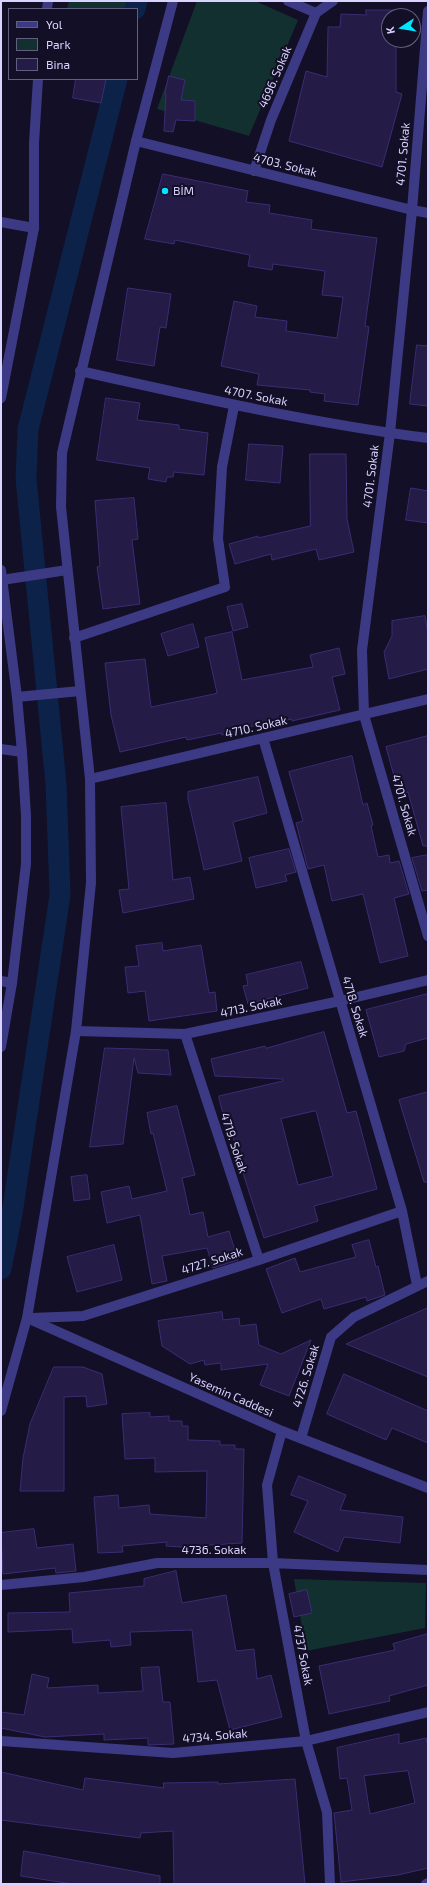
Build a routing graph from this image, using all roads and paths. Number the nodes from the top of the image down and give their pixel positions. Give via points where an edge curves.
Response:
1 (173, 1) edge
2 (288, 1) edge
3 (332, 1) edge
4 (428, 11) edge
5 (316, 13) junction
6 (38, 80) edge
7 (136, 141) junction
8 (254, 171) junction
9 (412, 210) junction
10 (428, 213) edge
11 (1, 222) edge
12 (34, 228) junction
13 (80, 371) junction
14 (1, 398) edge
15 (234, 406) junction
16 (390, 433) junction
17 (428, 438) edge
18 (67, 570) junction
19 (1, 575) edge
20 (74, 638) junction
21 (80, 691) junction
22 (17, 697) junction
23 (428, 700) edge
24 (364, 715) junction
25 (263, 738) junction
26 (1, 749) edge
27 (22, 752) junction
28 (90, 779) junction
29 (428, 936) edge
30 (428, 980) edge
31 (1, 981) edge
32 (12, 983) junction
33 (340, 1001) junction
34 (76, 1031) junction
35 (184, 1034) junction
36 (1, 1047) edge
37 (402, 1211) junction
38 (259, 1260) junction
39 (428, 1281) edge
40 (417, 1285) junction
41 (27, 1318) junction
42 (1, 1411) edge
43 (282, 1431) junction
44 (301, 1438) junction
45 (428, 1488) edge
46 (272, 1563) junction
47 (428, 1570) edge
48 (1, 1585) edge
49 (428, 1712) edge
50 (1, 1741) edge
51 (306, 1741) junction
52 (330, 1884) edge

1 - 7 street
2 - 5 street
3 - 5 street
4 - 9 street, 4701. Sokak
5 - 8 street, 4696. Sokak via 271,120
6 - 12 street via 34,143
7 - 8 street, 4703. Sokak
7 - 13 street
8 - 9 street, 4703. Sokak
9 - 10 street, 4703. Sokak
9 - 16 street, 4701. Sokak
11 - 12 street
12 - 14 street
13 - 15 street, 4707. Sokak
13 - 18 street via 62,453 60,507
15 - 16 street, 4707. Sokak
15 - 20 street via 222,467 218,539 225,587
16 - 17 street, 4707. Sokak
16 - 24 street, 4701. Sokak via 362,650
18 - 19 street via 24,576
18 - 20 street
19 - 22 street
20 - 21 street
21 - 22 street
21 - 28 street
22 - 27 street
23 - 24 street, 4710. Sokak
24 - 25 street, 4710. Sokak
24 - 29 street, 4701. Sokak
25 - 28 street, 4710. Sokak
25 - 33 street, 4718. Sokak
26 - 27 street
27 - 32 street via 26,864
28 - 34 street via 91,883
30 - 33 street, 4713. Sokak
31 - 32 street
32 - 36 street
33 - 35 street, 4713. Sokak
33 - 37 street, 4718. Sokak
34 - 35 street, 4713. Sokak
34 - 41 street
35 - 38 street, 4719. Sokak
37 - 38 street, 4727. Sokak
37 - 40 street, 4718. Sokak
38 - 41 street, 4727. Sokak via 83,1316
39 - 40 street, 4726. Sokak
40 - 44 street, 4726. Sokak via 354,1317 332,1337
41 - 42 street
41 - 43 street, Yasemin Caddesi
43 - 44 street, Yasemin Caddesi
43 - 46 street, 4737 Sokak via 267,1485
44 - 45 street, Yasemin Caddesi
46 - 47 street, 4736. Sokak
46 - 48 street, 4736. Sokak via 157,1563 84,1577
46 - 51 street, 4737 Sokak
49 - 51 street, 4734. Sokak
50 - 51 street, 4734. Sokak via 173,1753
51 - 52 street, 4737 Sokak via 326,1812

